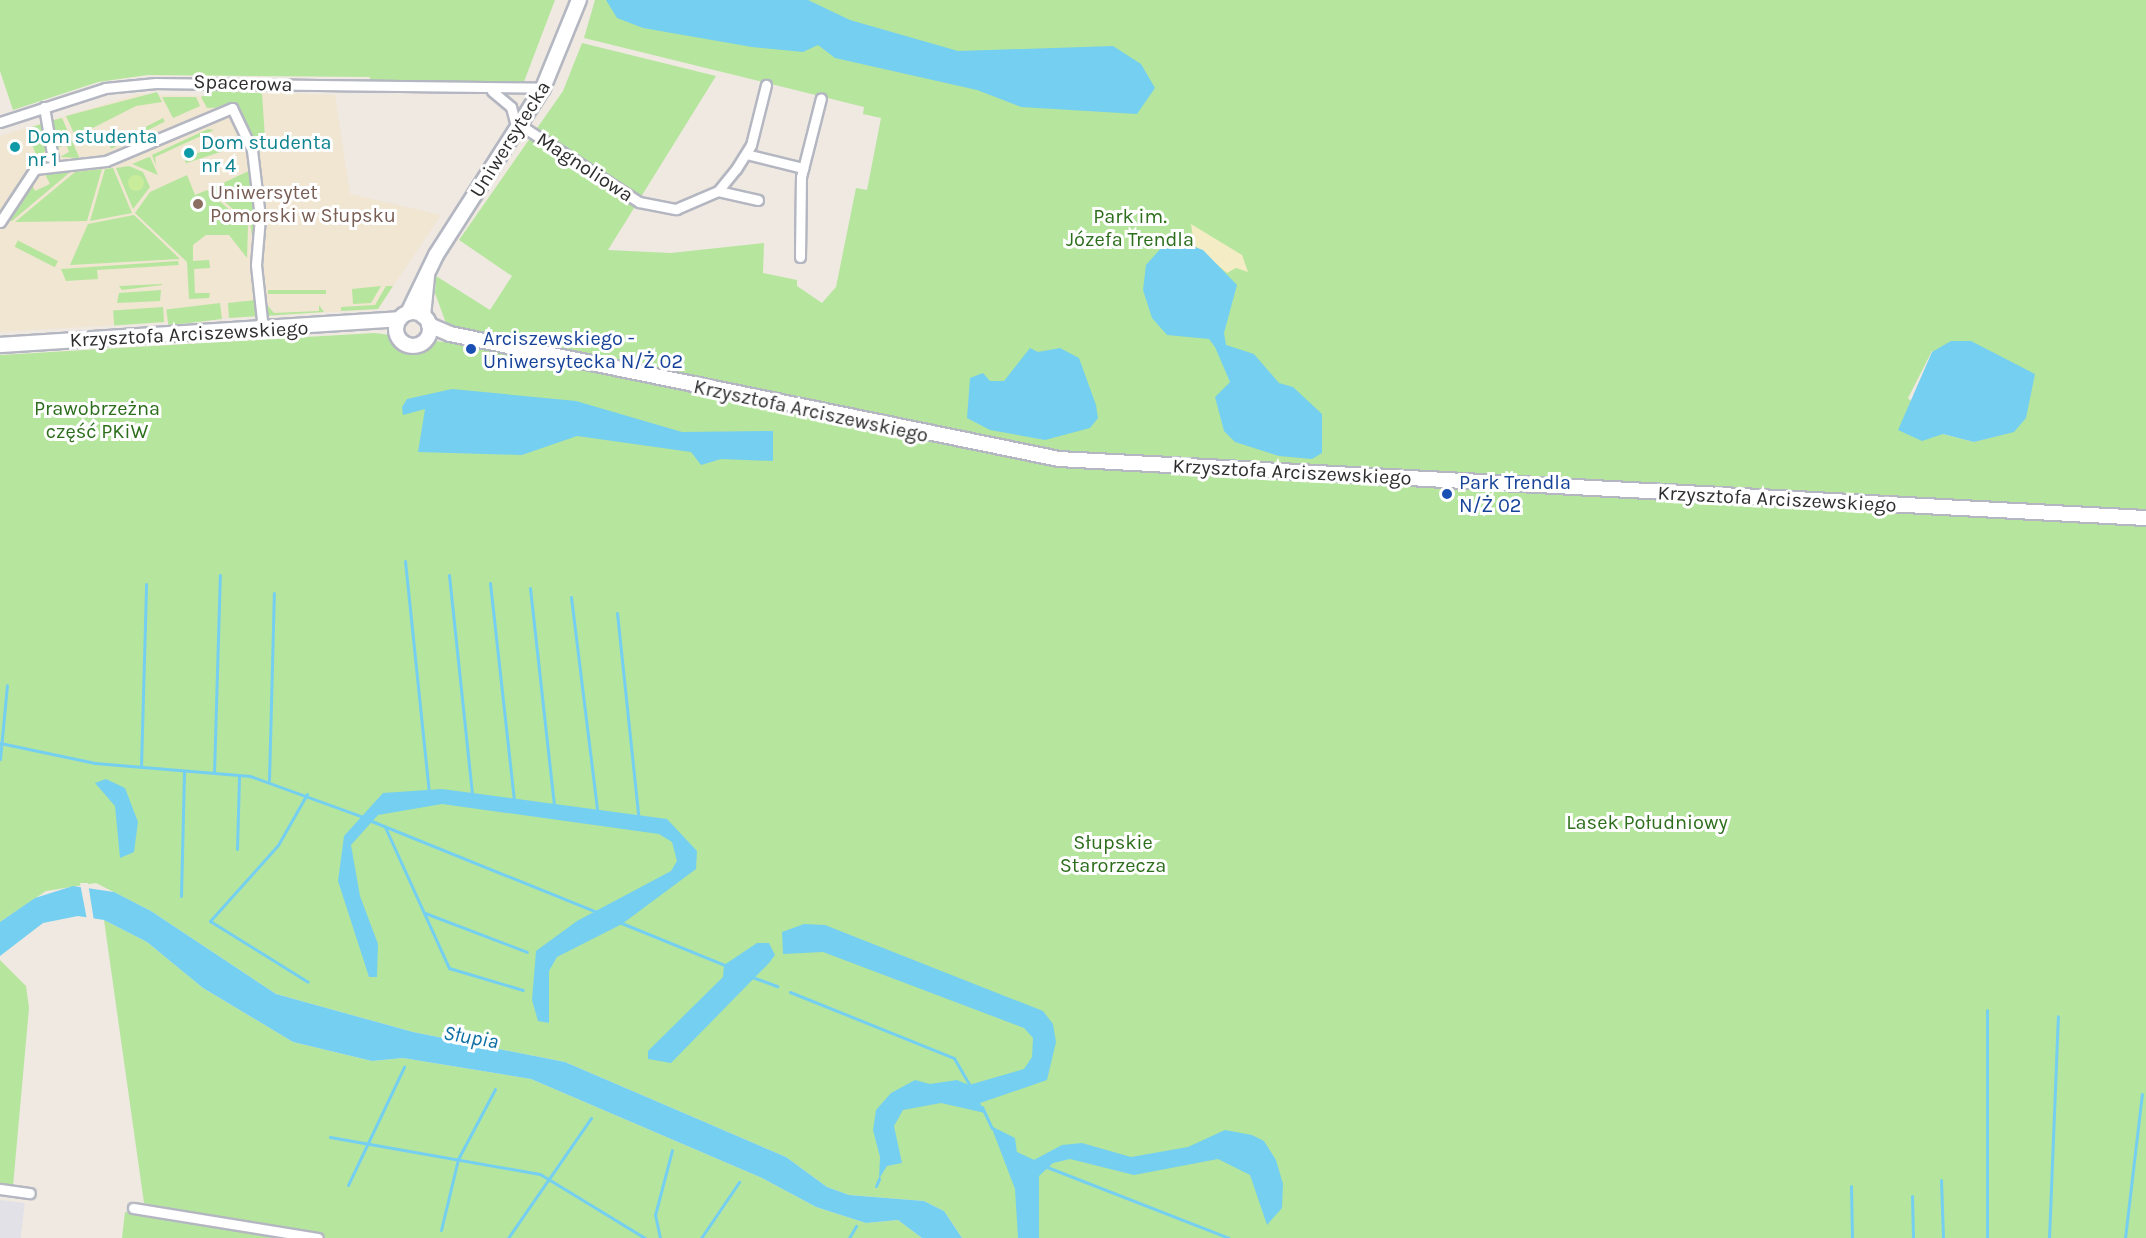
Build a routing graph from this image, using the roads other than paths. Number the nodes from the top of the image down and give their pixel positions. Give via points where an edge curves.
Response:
1 (579, 0) edge
2 (766, 86) dead end
3 (543, 88) junction
4 (492, 91) junction
5 (821, 98) dead end
6 (44, 107) junction
7 (0, 122) edge
8 (518, 128) junction
9 (746, 154) junction
10 (54, 165) junction
11 (803, 168) junction
12 (718, 191) junction
13 (758, 200) dead end
14 (0, 222) edge
15 (800, 257) dead end
16 (427, 271) junction
17 (404, 316) junction
18 (379, 324) junction
19 (427, 325) junction
20 (263, 329) junction
21 (397, 334) junction
22 (0, 345) edge
23 (2146, 518) edge
24 (0, 1189) edge
25 (30, 1193) dead end
26 (133, 1208) dead end
27 (318, 1238) edge

1 - 3 street, Uniwersytecka
2 - 9 street, Magnoliowa
3 - 4 street, Spacerowa
3 - 8 street, Uniwersytecka
4 - 6 street, Spacerowa via 182,81 105,88
4 - 8 street via 511,107
5 - 11 street
6 - 7 street, Spacerowa
6 - 10 street
8 - 12 street, Magnoliowa via 639,202 676,209
8 - 16 street, Uniwersytecka
9 - 11 street
9 - 12 street, Magnoliowa
10 - 14 street via 31,172
10 - 20 street via 106,161 220,110 236,110 250,138 257,185 261,224 256,265
11 - 15 street
12 - 13 street
16 - 17 street, Uniwersytecka
16 - 19 street, Uniwersytecka
17 - 18 street, Krzysztofa Arciszewskiego
17 - 19 street
17 - 21 street, Uniwersytecka
18 - 20 street, Krzysztofa Arciszewskiego
18 - 21 street
19 - 21 street via 409,345
19 - 23 street, Krzysztofa Arciszewskiego via 450,334 1059,459
20 - 22 street, Krzysztofa Arciszewskiego
24 - 25 street
26 - 27 street

